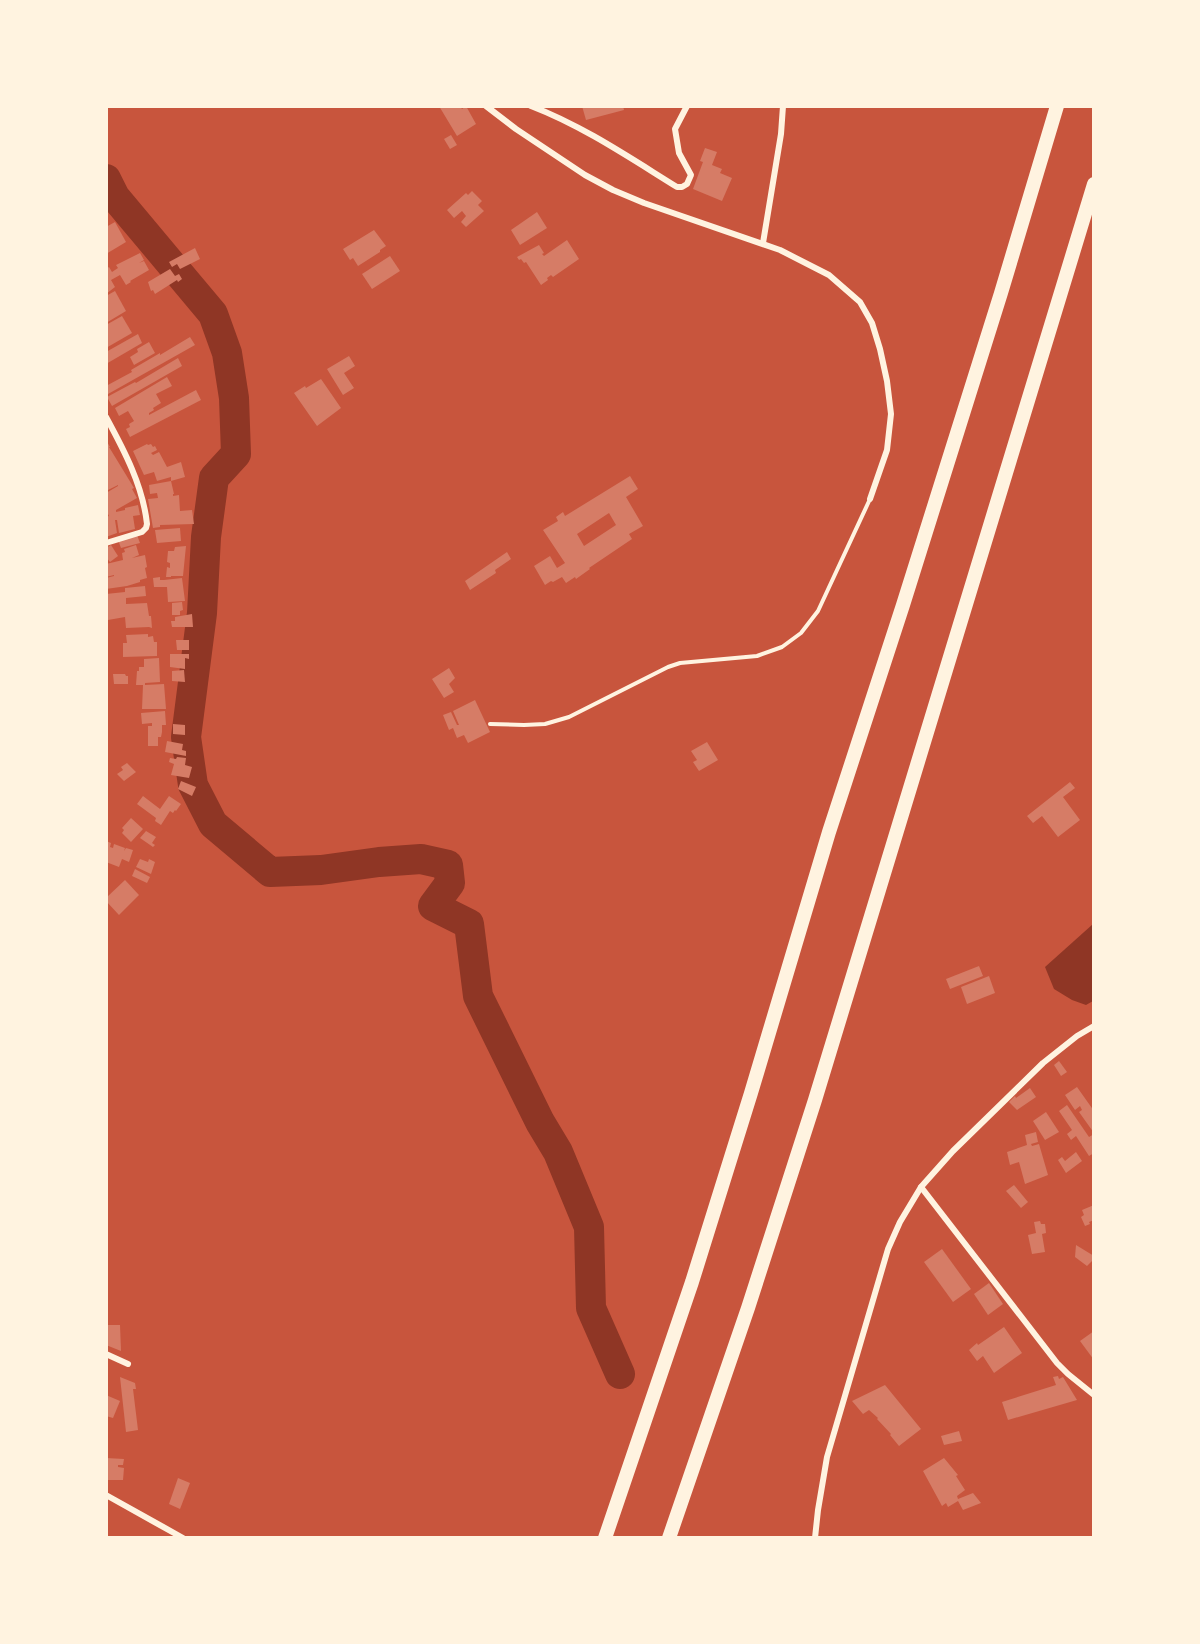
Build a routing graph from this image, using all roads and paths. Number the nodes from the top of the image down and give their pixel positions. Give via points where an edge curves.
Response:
1 (486, 106) edge
2 (531, 106) edge
3 (687, 106) edge
4 (783, 106) edge
5 (1057, 106) edge
6 (1094, 184) edge
7 (763, 243) junction
8 (106, 417) edge
9 (870, 499) joint
10 (106, 543) edge
11 (490, 724) dead end
12 (1094, 1026) edge
13 (921, 1187) junction
14 (106, 1354) edge
15 (128, 1364) dead end
16 (1094, 1395) edge
17 (106, 1496) edge
18 (183, 1538) edge
19 (606, 1538) edge
20 (669, 1538) edge
21 (815, 1538) edge

1 - 7 street via 574,169 613,189
2 - 3 street via 682,187 691,175 679,153 675,129
4 - 7 street
5 - 19 highway via 699,1260
6 - 20 highway via 815,1100
7 - 9 street via 829,275 860,302 872,323 891,414 887,450
8 - 10 street via 132,468 147,520 142,532
9 - 11 lane via 818,611 801,633 782,647 757,656 680,663 569,717 545,724
12 - 13 street via 1043,1063
13 - 16 street via 1057,1363
13 - 21 street via 888,1249 827,1457
14 - 15 street
17 - 18 street

